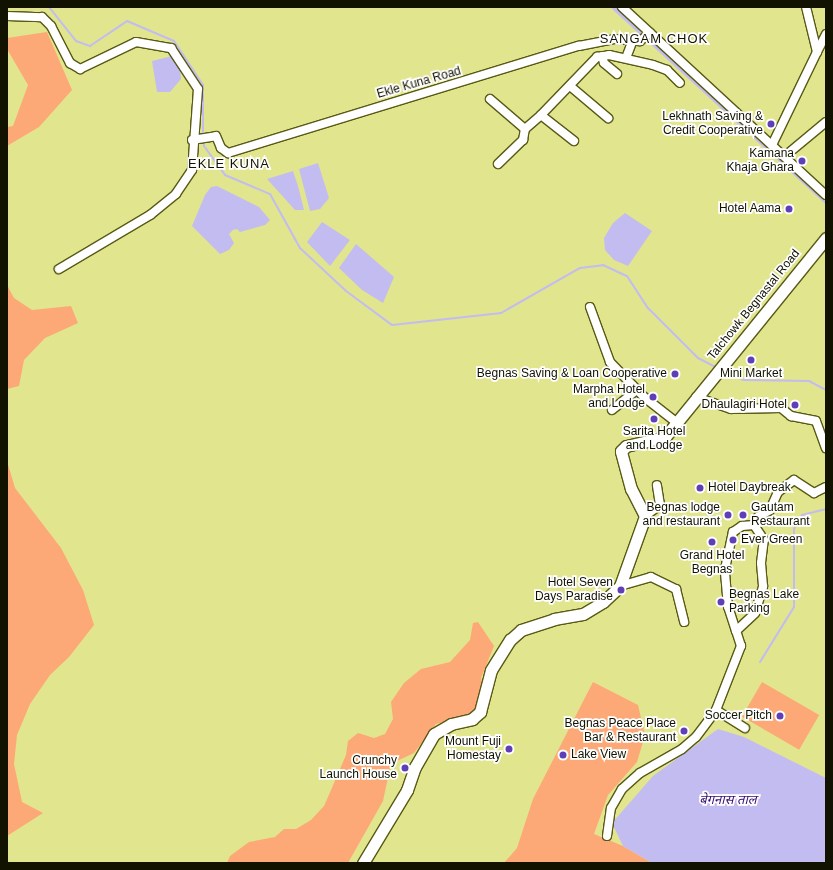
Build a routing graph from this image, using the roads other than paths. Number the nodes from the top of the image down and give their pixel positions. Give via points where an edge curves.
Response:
1 (622, 7) edge
2 (806, 7) edge
3 (7, 16) edge
4 (650, 33) junction
5 (826, 34) edge
6 (637, 40) junction
7 (818, 52) junction
8 (602, 56) junction
9 (626, 58) junction
10 (617, 74) dead end
11 (680, 84) dead end
12 (570, 86) junction
13 (490, 99) dead end
14 (541, 115) junction
15 (608, 118) dead end
16 (826, 122) edge
17 (525, 129) junction
18 (192, 140) junction
19 (574, 141) dead end
20 (772, 145) junction
21 (785, 156) junction
22 (498, 164) dead end
23 (826, 195) edge
24 (826, 238) edge
25 (59, 269) dead end
26 (590, 307) dead end
27 (638, 389) junction
28 (696, 397) junction
29 (612, 410) dead end
30 (676, 422) junction
31 (826, 448) edge
32 (657, 485) dead end
33 (826, 487) edge
34 (645, 516) junction
35 (754, 525) junction
36 (620, 586) junction
37 (684, 622) dead end
38 (736, 631) junction
39 (716, 710) junction
40 (744, 728) dead end
41 (607, 836) dead end
42 (363, 863) edge

1 - 4 street
2 - 7 street
3 - 18 street via 42,17 52,26 70,63 80,69 136,42 171,48 198,89
4 - 6 street
4 - 20 street
5 - 7 street
6 - 9 street
6 - 18 street, Ekle Kuna Road via 614,38 579,46 228,153 221,148 216,136
7 - 20 street
8 - 9 street
8 - 10 street via 604,63
8 - 12 street via 592,60
9 - 11 street via 667,70
12 - 14 street
12 - 15 street
13 - 17 street
14 - 17 street
14 - 19 street
16 - 21 street
17 - 22 street via 523,140
18 - 25 street via 192,170 176,194 150,215
20 - 21 street
21 - 23 street
24 - 28 main road, Talchowk Begnastal Road
26 - 27 street via 610,362
27 - 29 street
27 - 30 street
28 - 30 main road, Talchowk Begnastal Road
28 - 31 street via 731,409 780,408 791,416 816,421
30 - 34 main road, Talchowk Begnastal Road via 664,437 626,446 621,451 631,489
32 - 34 street via 660,505
33 - 35 street via 814,494 794,480 778,492 770,510 758,517
34 - 36 main road
35 - 38 street via 764,540 761,562 763,586 755,614
35 - 38 street via 742,526 732,532 725,569 728,607
36 - 37 street via 652,577 676,589
36 - 42 main road via 603,602 583,614 554,619 521,630 510,640 490,670 480,712 472,719 451,724 434,734 415,767 407,790
38 - 39 street via 741,646
39 - 40 street
39 - 41 street via 696,737 682,749 640,773 622,789 610,808

